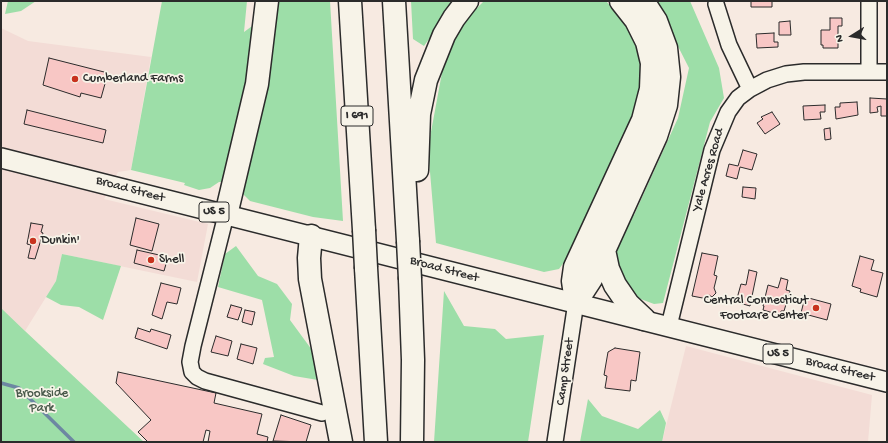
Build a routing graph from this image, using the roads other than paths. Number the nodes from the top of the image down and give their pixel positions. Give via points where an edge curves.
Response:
1 (267, 1) edge
2 (350, 1) edge
3 (394, 1) edge
4 (467, 1) edge
5 (621, 1) edge
6 (643, 1) edge
7 (869, 1) edge
8 (716, 4) dead end
9 (869, 72) junction
10 (887, 72) edge
11 (750, 89) junction
12 (1, 158) edge
13 (226, 215) junction
14 (407, 232) junction
15 (311, 236) junction
16 (604, 250) junction
17 (576, 302) junction
18 (644, 319) junction
19 (670, 326) junction
20 (887, 382) edge
21 (322, 413) dead end
22 (342, 442) edge
23 (376, 442) edge
24 (412, 442) edge
25 (555, 442) edge

1 - 13 highway via 257,84
2 - 23 highway, I 691, bridge
3 - 14 highway
4 - 14 highway via 444,34 424,89 418,123 415,186
5 - 17 highway via 636,20 647,42 652,64 651,89 643,120 575,268 572,281
6 - 16 highway via 656,20 665,44 669,72 668,95 656,136
7 - 9 street
8 - 11 street via 729,45
9 - 10 street, Yale Acres Road
9 - 11 street, Yale Acres Road via 786,74
11 - 19 street, Yale Acres Road via 738,98 728,112 712,150
12 - 13 main road, Broad Street / US 5
13 - 15 main road, Broad Street / US 5
13 - 21 street via 193,346 190,362 192,372 205,381
14 - 24 highway, bridge via 413,360
15 - 17 main road, Broad Street / US 5
15 - 22 highway via 308,258 310,279
16 - 17 highway via 590,282
16 - 18 highway via 615,285 625,300
17 - 18 main road, Broad Street / US 5
17 - 25 street, Camp Street
18 - 19 main road, Broad Street / US 5
19 - 20 main road, Broad Street / US 5

